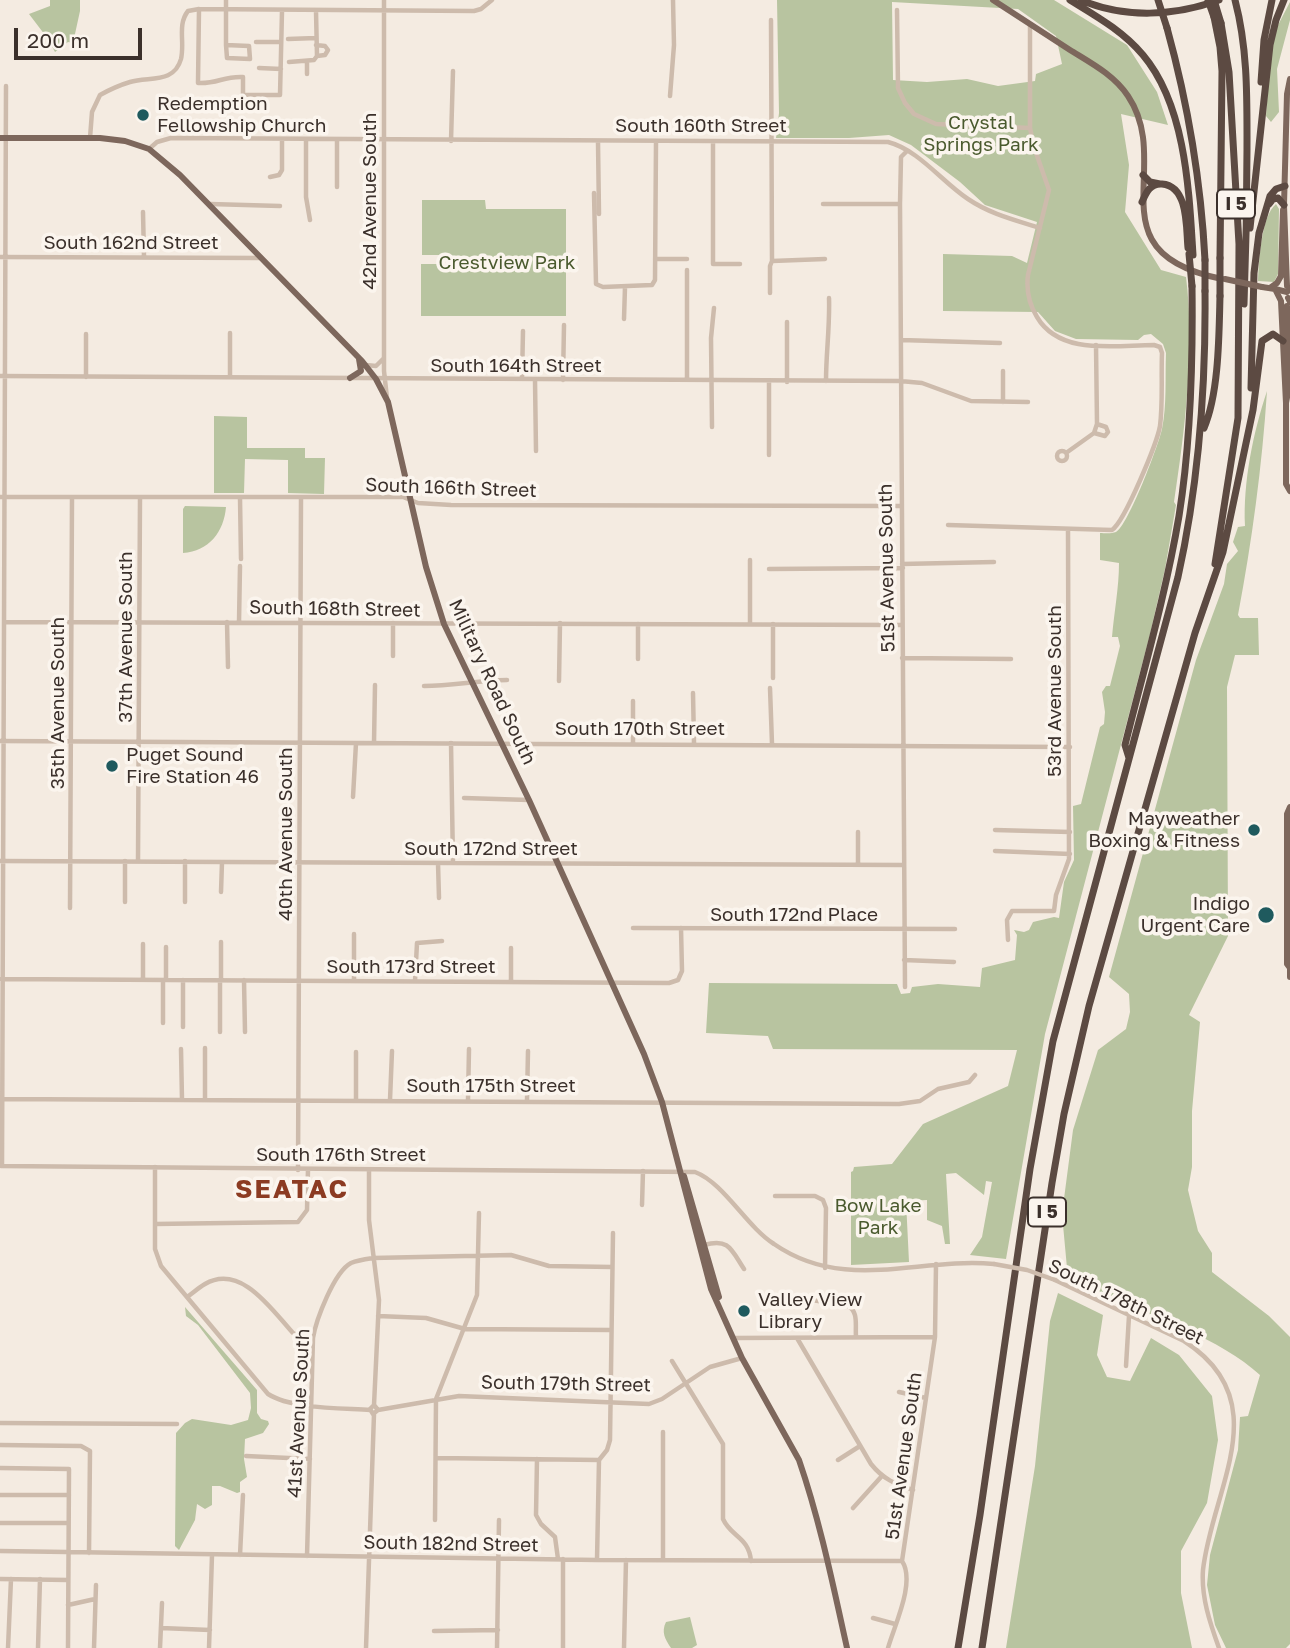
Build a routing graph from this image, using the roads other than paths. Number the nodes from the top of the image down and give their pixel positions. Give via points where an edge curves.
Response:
1 (226, 0) edge
2 (384, 0) edge
3 (492, 0) edge
4 (673, 0) edge
5 (993, 0) edge
6 (1070, 0) edge
7 (1081, 0) edge
8 (1158, 0) edge
9 (1211, 0) edge
10 (1219, 0) edge
11 (1235, 0) edge
12 (1272, 0) edge
13 (1284, 0) edge
14 (199, 9) junction
15 (226, 10) junction
16 (384, 10) junction
17 (897, 10) dead end
18 (282, 11) junction
19 (316, 11) junction
20 (771, 20) dead end
21 (1030, 24) junction
22 (316, 38) junction
23 (288, 39) dead end
24 (256, 42) dead end
25 (281, 42) junction
26 (226, 45) junction
27 (316, 45) junction
28 (316, 58) junction
29 (289, 62) dead end
30 (307, 62) junction
31 (259, 68) dead end
32 (281, 69) junction
33 (453, 71) dead end
34 (307, 74) dead end
35 (1290, 79) edge
36 (6, 86) dead end
37 (670, 96) dead end
38 (1030, 128) junction
39 (2, 138) edge
40 (90, 138) junction
41 (282, 139) junction
42 (306, 139) junction
43 (337, 139) junction
44 (383, 139) junction
45 (451, 141) junction
46 (598, 142) junction
47 (656, 142) junction
48 (713, 142) junction
49 (772, 142) junction
50 (149, 149) junction
51 (906, 150) junction
52 (1258, 166) junction
53 (1143, 175) junction
54 (270, 177) dead end
55 (1162, 184) junction
56 (1285, 186) junction
57 (337, 187) dead end
58 (594, 193) dead end
59 (3, 197) edge
60 (1142, 202) junction
61 (209, 204) junction
62 (823, 204) dead end
63 (900, 204) junction
64 (1284, 205) junction
65 (280, 206) dead end
66 (1267, 208) junction
67 (143, 212) dead end
68 (599, 214) dead end
69 (310, 220) dead end
70 (1040, 228) junction
71 (1246, 253) junction
72 (1191, 255) junction
73 (3, 257) edge
74 (144, 257) junction
75 (261, 258) junction
76 (655, 259) junction
77 (687, 259) dead end
78 (825, 260) dead end
79 (772, 261) junction
80 (740, 264) dead end
81 (687, 270) dead end
82 (625, 287) junction
83 (1269, 288) junction
84 (1288, 288) edge
85 (769, 293) dead end
86 (829, 298) dead end
87 (1289, 302) edge
88 (714, 308) dead end
89 (624, 318) dead end
90 (787, 321) dead end
91 (564, 325) dead end
92 (523, 331) dead end
93 (230, 333) dead end
94 (86, 334) dead end
95 (901, 340) junction
96 (1283, 341) junction
97 (1000, 343) dead end
98 (1096, 345) junction
99 (358, 357) junction
100 (384, 358) junction
101 (366, 365) junction
102 (1003, 371) dead end
103 (2, 376) edge
104 (86, 377) junction
105 (230, 377) junction
106 (350, 378) junction
107 (376, 379) junction
108 (384, 379) junction
109 (522, 379) junction
110 (535, 380) junction
111 (563, 380) junction
112 (687, 380) junction
113 (711, 380) junction
114 (826, 381) junction
115 (900, 381) junction
116 (769, 382) junction
117 (787, 382) junction
118 (1238, 385) junction
119 (1289, 399) edge
120 (388, 402) junction
121 (1003, 402) junction
122 (1028, 402) dead end
123 (1097, 424) junction
124 (712, 427) dead end
125 (1094, 432) junction
126 (1201, 435) junction
127 (1248, 435) junction
128 (1286, 446) junction
129 (536, 451) dead end
130 (1066, 453) dead end
131 (769, 455) dead end
132 (1290, 456) edge
133 (1290, 491) edge
134 (72, 497) junction
135 (2, 498) edge
136 (140, 498) junction
137 (240, 498) junction
138 (301, 498) junction
139 (411, 500) junction
140 (900, 506) junction
141 (948, 525) dead end
142 (1068, 529) junction
143 (750, 560) dead end
144 (994, 562) dead end
145 (902, 566) junction
146 (769, 569) dead end
147 (1212, 579) junction
148 (5, 622) junction
149 (73, 622) junction
150 (140, 622) junction
151 (227, 622) junction
152 (239, 622) junction
153 (300, 623) junction
154 (393, 623) junction
155 (560, 623) junction
156 (444, 624) junction
157 (638, 624) junction
158 (750, 624) junction
159 (773, 624) junction
160 (902, 625) junction
161 (393, 656) dead end
162 (902, 658) junction
163 (638, 659) dead end
164 (1011, 659) dead end
165 (228, 667) dead end
166 (773, 678) dead end
167 (508, 680) dead end
168 (472, 681) junction
169 (559, 681) dead end
170 (374, 685) dead end
171 (424, 686) dead end
172 (770, 688) dead end
173 (693, 693) dead end
174 (633, 701) dead end
175 (2, 741) edge
176 (72, 741) junction
177 (139, 741) junction
178 (300, 742) junction
179 (501, 742) junction
180 (356, 743) junction
181 (374, 743) junction
182 (450, 743) junction
183 (633, 743) junction
184 (694, 743) junction
185 (772, 744) junction
186 (902, 745) junction
187 (1070, 747) junction
188 (1130, 760) junction
189 (353, 797) dead end
190 (464, 799) dead end
191 (529, 800) junction
192 (1290, 807) edge
193 (995, 830) dead end
194 (858, 832) dead end
195 (1070, 832) junction
196 (995, 851) dead end
197 (1070, 854) junction
198 (71, 860) junction
199 (125, 860) junction
200 (2, 861) edge
201 (138, 861) junction
202 (185, 861) junction
203 (222, 862) junction
204 (300, 863) junction
205 (438, 863) junction
206 (453, 863) junction
207 (557, 863) junction
208 (858, 865) junction
209 (903, 865) junction
210 (221, 892) dead end
211 (439, 898) dead end
212 (125, 902) dead end
213 (185, 902) dead end
214 (70, 908) dead end
215 (1289, 919) edge
216 (633, 928) dead end
217 (681, 928) junction
218 (903, 929) junction
219 (955, 929) dead end
220 (354, 934) dead end
221 (1008, 940) dead end
222 (442, 941) dead end
223 (221, 942) dead end
224 (144, 944) dead end
225 (166, 947) dead end
226 (511, 948) dead end
227 (904, 960) junction
228 (954, 962) dead end
229 (1290, 967) edge
230 (1290, 977) edge
231 (1, 979) edge
232 (143, 980) junction
233 (164, 980) junction
234 (183, 980) junction
235 (221, 980) junction
236 (244, 980) junction
237 (299, 981) junction
238 (354, 981) junction
239 (415, 981) junction
240 (511, 981) junction
241 (611, 981) junction
242 (905, 987) dead end
243 (163, 1023) dead end
244 (183, 1027) dead end
245 (220, 1032) dead end
246 (245, 1032) dead end
247 (205, 1048) dead end
248 (181, 1049) dead end
249 (469, 1049) dead end
250 (392, 1051) dead end
251 (528, 1051) dead end
252 (356, 1052) dead end
253 (975, 1075) dead end
254 (1, 1099) edge
255 (182, 1100) junction
256 (205, 1100) junction
257 (298, 1100) junction
258 (356, 1100) junction
259 (390, 1100) junction
260 (468, 1100) junction
261 (527, 1100) junction
262 (662, 1102) junction
263 (1, 1166) edge
264 (156, 1167) junction
265 (308, 1169) junction
266 (298, 1170) junction
267 (369, 1170) junction
268 (643, 1171) junction
269 (681, 1171) junction
270 (775, 1196) dead end
271 (642, 1205) dead end
272 (479, 1213) dead end
273 (155, 1224) junction
274 (613, 1233) dead end
275 (702, 1245) junction
276 (479, 1255) junction
277 (373, 1258) junction
278 (936, 1265) junction
279 (612, 1266) junction
280 (825, 1268) junction
281 (744, 1269) dead end
282 (187, 1297) junction
283 (811, 1300) dead end
284 (378, 1316) junction
285 (1129, 1316) junction
286 (465, 1329) junction
287 (611, 1330) junction
288 (796, 1337) junction
289 (856, 1337) junction
290 (935, 1337) junction
291 (313, 1338) junction
292 (734, 1338) junction
293 (743, 1358) junction
294 (672, 1361) dead end
295 (1126, 1366) dead end
296 (687, 1383) junction
297 (899, 1392) dead end
298 (926, 1398) junction
299 (436, 1399) junction
300 (610, 1403) junction
301 (312, 1405) junction
302 (374, 1410) junction
303 (0, 1423) edge
304 (177, 1424) dead end
305 (663, 1432) dead end
306 (0, 1446) edge
307 (859, 1446) junction
308 (246, 1456) dead end
309 (436, 1458) junction
310 (310, 1459) junction
311 (537, 1459) junction
312 (598, 1460) junction
313 (838, 1460) dead end
314 (0, 1468) edge
315 (881, 1476) junction
316 (913, 1490) junction
317 (0, 1495) edge
318 (69, 1495) junction
319 (243, 1495) dead end
320 (853, 1508) dead end
321 (435, 1520) dead end
322 (499, 1520) dead end
323 (0, 1523) edge
324 (68, 1523) junction
325 (0, 1551) edge
326 (68, 1552) junction
327 (89, 1553) junction
328 (212, 1555) junction
329 (240, 1555) junction
330 (307, 1556) junction
331 (369, 1557) junction
332 (499, 1558) junction
333 (561, 1559) junction
334 (597, 1560) junction
335 (626, 1560) junction
336 (663, 1560) junction
337 (751, 1561) junction
338 (828, 1561) junction
339 (902, 1561) junction
340 (0, 1578) edge
341 (11, 1579) junction
342 (40, 1579) junction
343 (68, 1580) junction
344 (96, 1585) dead end
345 (95, 1599) junction
346 (162, 1603) dead end
347 (68, 1605) junction
348 (873, 1618) dead end
349 (895, 1624) junction
350 (161, 1628) junction
351 (210, 1630) junction
352 (498, 1630) junction
353 (434, 1631) dead end
354 (8, 1648) edge
355 (38, 1648) edge
356 (68, 1648) edge
357 (94, 1648) edge
358 (160, 1648) edge
359 (209, 1648) edge
360 (366, 1648) edge
361 (497, 1648) edge
362 (563, 1648) edge
363 (624, 1648) edge
364 (847, 1648) edge
365 (888, 1648) edge
366 (958, 1648) edge
367 (982, 1648) edge
368 (1219, 1648) edge

1 - 15 street
2 - 16 street, 42nd Avenue South
3 - 16 street via 474,11
4 - 37 street
5 - 21 main road
6 - 72 highway via 1122,35 1164,87 1180,141
7 - 10 highway via 1126,12 1157,14
8 - 126 highway, I 5, bridge via 1195,154 1205,260
9 - 118 highway, I 5, bridge via 1228,57 1240,243
9 - 126 highway, I 5, bridge via 1223,71 1220,296 1210,414
11 - 71 highway, I 5 via 1246,76
12 - 52 highway via 1263,48
13 - 52 highway via 1270,45
14 - 15 street
14 - 32 street via 198,83 243,77 243,94 280,95
14 - 40 street via 188,11 183,18 182,53 175,69 159,79 131,82 100,95 92,112
15 - 18 street
15 - 26 street
16 - 19 street
16 - 44 street, 42nd Avenue South
17 - 38 street via 898,88 908,108 927,122
18 - 19 street
18 - 25 street
19 - 22 street
20 - 49 street
21 - 38 street
21 - 53 main road via 1107,74 1127,93 1142,129
22 - 23 street
22 - 27 street
24 - 25 street
25 - 32 street
26 - 26 street via 227,58 250,59 249,46
27 - 28 street
27 - 28 street via 328,50
28 - 30 street
29 - 30 street
30 - 34 street
31 - 32 street
33 - 45 street
35 - 56 main road
36 - 39 street
38 - 70 street via 1049,190
39 - 40 main road
39 - 59 street
40 - 50 main road
41 - 42 street, South 160th Street
41 - 50 street, South 160th Street via 171,138
41 - 54 street via 282,170
42 - 43 street, South 160th Street
42 - 69 street
43 - 44 street, South 160th Street
43 - 57 street
44 - 45 street, South 160th Street
44 - 100 street, 42nd Avenue South
45 - 46 street, South 160th Street
46 - 47 street, South 160th Street
46 - 68 street
47 - 48 street, South 160th Street
47 - 76 street
48 - 49 street, South 160th Street
48 - 80 street via 713,264
49 - 51 street, South 160th Street via 883,141
49 - 79 street
50 - 61 main road, Military Road South
51 - 63 street, 51st Avenue South via 901,157
51 - 70 street, South 160th Street via 987,212
52 - 71 highway
53 - 55 highway
53 - 60 main road
55 - 60 highway via 1151,188
55 - 72 highway via 1181,198
56 - 64 main road
56 - 66 highway via 1271,194
58 - 82 street via 597,285
59 - 73 street
60 - 83 main road, bridge via 1150,235 1182,267
61 - 65 street
61 - 75 main road, Military Road South
62 - 63 street
63 - 95 street, 51st Avenue South
64 - 66 highway via 1275,198
64 - 83 main road via 1281,276
64 - 84 main road
66 - 127 highway via 1254,273
67 - 74 street
70 - 98 street via 1027,286 1034,312 1046,330 1062,341
71 - 118 highway, I 5
72 - 188 highway, bridge via 1188,435 1179,514 1125,745
73 - 74 street, South 162nd Street
73 - 103 street
74 - 75 street, South 162nd Street
75 - 99 main road, Military Road South
76 - 77 street
76 - 82 street via 654,283
78 - 79 street
79 - 85 street
81 - 112 street
82 - 89 street
83 - 84 main road, bridge via 1282,292
83 - 87 main road, bridge
83 - 96 main road via 1281,300
86 - 114 street
87 - 119 main road
88 - 113 street
90 - 117 street
91 - 111 street
92 - 109 street
93 - 105 street
94 - 104 street
95 - 97 street
95 - 115 street, 51st Avenue South
96 - 119 main road
96 - 127 highway via 1273,334 1262,341
98 - 123 street
98 - 142 street via 1160,347 1158,434 1115,528
99 - 101 main road, Military Road South
99 - 106 main road via 361,371
100 - 101 street via 376,366
100 - 108 street, 42nd Avenue South
101 - 107 main road, Military Road South
102 - 121 street
103 - 104 street, South 164th Street
103 - 135 street
104 - 105 street, South 164th Street
105 - 106 street, South 164th Street
106 - 107 street, South 164th Street
107 - 108 street, South 164th Street
107 - 120 main road, Military Road South
108 - 109 street, South 164th Street
108 - 120 street, 42nd Avenue South
109 - 110 street, South 164th Street
110 - 111 street, South 164th Street
110 - 129 street
111 - 112 street, South 164th Street
112 - 113 street, South 164th Street
113 - 116 street, South 164th Street
113 - 124 street
114 - 115 street, South 164th Street
114 - 117 street, South 164th Street
115 - 121 street, South 164th Street via 922,383 964,400
115 - 140 street, 51st Avenue South
116 - 117 street, South 164th Street
116 - 131 street
118 - 147 highway, I 5 via 1238,418
119 - 128 main road
120 - 139 main road, Military Road South
121 - 122 street, South 164th Street
123 - 125 street
123 - 125 street via 1108,429 1107,434 1101,437
125 - 130 street
126 - 188 highway, I 5 via 1186,544
127 - 147 highway via 1223,552
128 - 132 main road
128 - 133 main road
134 - 135 street, South 166th Street
134 - 136 street, South 166th Street
134 - 149 street, 35th Avenue South
135 - 148 street
136 - 137 street, South 166th Street
136 - 150 street, 37th Avenue South
137 - 138 street, South 166th Street
137 - 152 street
138 - 139 street, South 166th Street
138 - 153 street, 40th Avenue South
139 - 140 street, South 166th Street via 451,505
139 - 156 main road, Military Road South
140 - 145 street, 51st Avenue South
141 - 142 street
142 - 187 street, 53rd Avenue South
143 - 158 street
144 - 145 street
145 - 146 street
145 - 160 street, 51st Avenue South
147 - 367 highway, I 5 via 1089,1006 1064,1114
148 - 149 street, South 168th Street
148 - 175 street
149 - 150 street, South 168th Street
149 - 176 street, 35th Avenue South
150 - 151 street, South 168th Street
150 - 177 street, 37th Avenue South
151 - 152 street, South 168th Street
151 - 165 street
152 - 153 street, South 168th Street
153 - 154 street, South 168th Street
153 - 178 street, 40th Avenue South
154 - 156 street, South 168th Street
154 - 161 street
155 - 156 street, South 168th Street
155 - 157 street, South 168th Street
155 - 169 street
156 - 168 main road, Military Road South
157 - 158 street, South 168th Street
157 - 163 street
158 - 159 street, South 168th Street
159 - 160 street, South 168th Street
159 - 166 street
160 - 162 street, 51st Avenue South
162 - 164 street
162 - 186 street, 51st Avenue South
167 - 168 street
168 - 171 street
168 - 179 main road, Military Road South
170 - 181 street
172 - 185 street
173 - 184 street
174 - 183 street
175 - 176 street, South 170th Street
175 - 200 street
176 - 177 street, South 170th Street
176 - 198 street, 35th Avenue South
177 - 178 street, South 170th Street
177 - 201 street, 37th Avenue South
178 - 180 street, South 170th Street
178 - 204 street, 40th Avenue South
179 - 182 street, South 170th Street
179 - 183 street, South 170th Street
179 - 191 main road, Military Road South
180 - 181 street, South 170th Street
180 - 189 street
181 - 182 street, South 170th Street
182 - 206 street
183 - 184 street, South 170th Street
184 - 185 street, South 170th Street
185 - 186 street, South 170th Street
186 - 187 street, South 170th Street
186 - 209 street, 51st Avenue South
187 - 195 street, 53rd Avenue South
188 - 366 highway, I 5 via 1064,997 1041,1103
190 - 191 street
191 - 207 main road, Military Road South
192 - 215 main road
193 - 195 street
194 - 208 street
195 - 197 street, 53rd Avenue South
196 - 197 street
197 - 221 street, 53rd Avenue South via 1054,911 1012,911 1007,920
198 - 199 street, South 172nd Street
198 - 200 street, South 172nd Street
198 - 214 street, 35th Avenue South
199 - 201 street, South 172nd Street
199 - 212 street
200 - 231 street
201 - 202 street, South 172nd Street
202 - 203 street, South 172nd Street
202 - 213 street
203 - 204 street, South 172nd Street
203 - 210 street
204 - 205 street, South 172nd Street
204 - 237 street, 40th Avenue South
205 - 206 street, South 172nd Street
205 - 211 street
206 - 207 street, South 172nd Street
207 - 208 street, South 172nd Street
207 - 241 main road, Military Road South
208 - 209 street, South 172nd Street
209 - 218 street, 51st Avenue South
215 - 229 main road
216 - 217 street, South 172nd Place
217 - 218 street, South 172nd Place
217 - 241 street, South 173rd Street via 678,980
218 - 219 street, South 172nd Place
218 - 227 street, 51st Avenue South
220 - 238 street
222 - 239 street via 417,943
223 - 235 street
224 - 232 street
225 - 233 street
226 - 240 street
227 - 228 street
227 - 242 street, 51st Avenue South
229 - 230 main road
231 - 232 street, South 173rd Street
231 - 254 street
232 - 233 street, South 173rd Street
233 - 234 street, South 173rd Street
233 - 243 street
234 - 235 street, South 173rd Street
234 - 244 street
235 - 236 street, South 173rd Street
235 - 245 street
236 - 237 street, South 173rd Street
236 - 246 street
237 - 238 street, South 173rd Street
237 - 257 street, 40th Avenue South
238 - 239 street, South 173rd Street
239 - 240 street, South 173rd Street
240 - 241 street, South 173rd Street
241 - 262 main road, Military Road South
247 - 256 street
248 - 255 street
249 - 260 street
250 - 259 street
251 - 261 street
252 - 258 street
253 - 262 street, South 175th Street via 969,1082 942,1088 911,1103
254 - 255 street, South 175th Street
254 - 263 street
255 - 256 street, South 175th Street
256 - 257 street, South 175th Street
257 - 258 street, South 175th Street
257 - 266 street, 40th Avenue South
258 - 259 street, South 175th Street
259 - 260 street, South 175th Street
260 - 261 street, South 175th Street
261 - 262 street, South 175th Street
262 - 269 main road, Military Road South
263 - 264 street, South 176th Street
264 - 266 street, South 176th Street
264 - 273 street
265 - 266 street, South 176th Street
265 - 267 street, South 176th Street
265 - 273 street via 307,1210 293,1223
267 - 268 street, South 176th Street
267 - 277 street
268 - 269 street, South 176th Street
268 - 271 street
269 - 275 main road, Military Road South
269 - 280 street, South 178th Street via 710,1180 773,1244
270 - 280 street via 823,1200
272 - 276 street
273 - 282 street via 158,1258
274 - 279 street
275 - 281 street via 725,1243
275 - 292 main road, Military Road South via 711,1289
276 - 277 street
276 - 279 street via 511,1255 549,1266
276 - 286 street via 477,1295
277 - 284 street
277 - 291 street, 41st Avenue South via 350,1263 340,1272
278 - 280 street, South 178th Street via 861,1272
278 - 285 street, South 178th Street, bridge via 967,1262 1027,1270
278 - 290 street, 51st Avenue South
279 - 287 street
282 - 291 street via 215,1280 244,1283 293,1333
282 - 301 street, South 179th Street via 268,1394
283 - 289 street via 852,1308
284 - 286 street via 426,1318
284 - 302 street
285 - 295 street
285 - 368 street, South 178th Street via 1202,1352 1218,1371 1234,1408 1233,1452 1203,1573 1207,1610
286 - 287 street
286 - 299 street
287 - 300 street
288 - 289 street
288 - 292 street
288 - 307 street
289 - 290 street
290 - 298 street, 51st Avenue South
291 - 301 street, 41st Avenue South
292 - 293 main road, Military Road South
293 - 296 street, South 179th Street via 710,1367
293 - 338 main road, Military Road South via 799,1460
294 - 296 street
296 - 300 street, South 179th Street via 656,1402
296 - 337 street via 723,1444 723,1519 745,1541
297 - 298 street
298 - 316 street, 51st Avenue South
299 - 300 street, South 179th Street via 459,1396
299 - 302 street, South 179th Street
299 - 309 street
300 - 312 street via 610,1445
301 - 302 street, South 179th Street
301 - 310 street, 41st Avenue South
302 - 331 street
303 - 304 street
305 - 336 street
306 - 327 street via 88,1448
307 - 313 street
307 - 315 street
308 - 310 street
309 - 311 street
309 - 321 street
310 - 330 street, 41st Avenue South
311 - 312 street
311 - 333 street via 536,1515 555,1536
312 - 334 street
314 - 318 street via 69,1469
315 - 316 street
315 - 320 street
316 - 339 street, 51st Avenue South
317 - 318 street
318 - 324 street
319 - 329 street
322 - 332 street
323 - 324 street
324 - 326 street
325 - 326 street
326 - 327 street
326 - 343 street
327 - 328 street, South 182nd Street
328 - 329 street, South 182nd Street
328 - 351 street
329 - 330 street, South 182nd Street
330 - 331 street, South 182nd Street
331 - 332 street, South 182nd Street
331 - 360 street
332 - 333 street, South 182nd Street
332 - 352 street
333 - 334 street, South 182nd Street
333 - 362 street
334 - 335 street, South 182nd Street
335 - 336 street, South 182nd Street
335 - 363 street
336 - 337 street, South 182nd Street
337 - 338 street, South 182nd Street
338 - 339 street, South 182nd Street
338 - 364 main road, Military Road South
339 - 349 street, 51st Avenue South via 906,1590
340 - 341 street
341 - 342 street
341 - 354 street
342 - 343 street
342 - 355 street
343 - 347 street
344 - 345 street
345 - 347 street
345 - 357 street
346 - 350 street
347 - 356 street
348 - 349 street
349 - 365 street, 51st Avenue South
350 - 351 street
350 - 358 street
351 - 359 street
352 - 353 street
352 - 361 street

